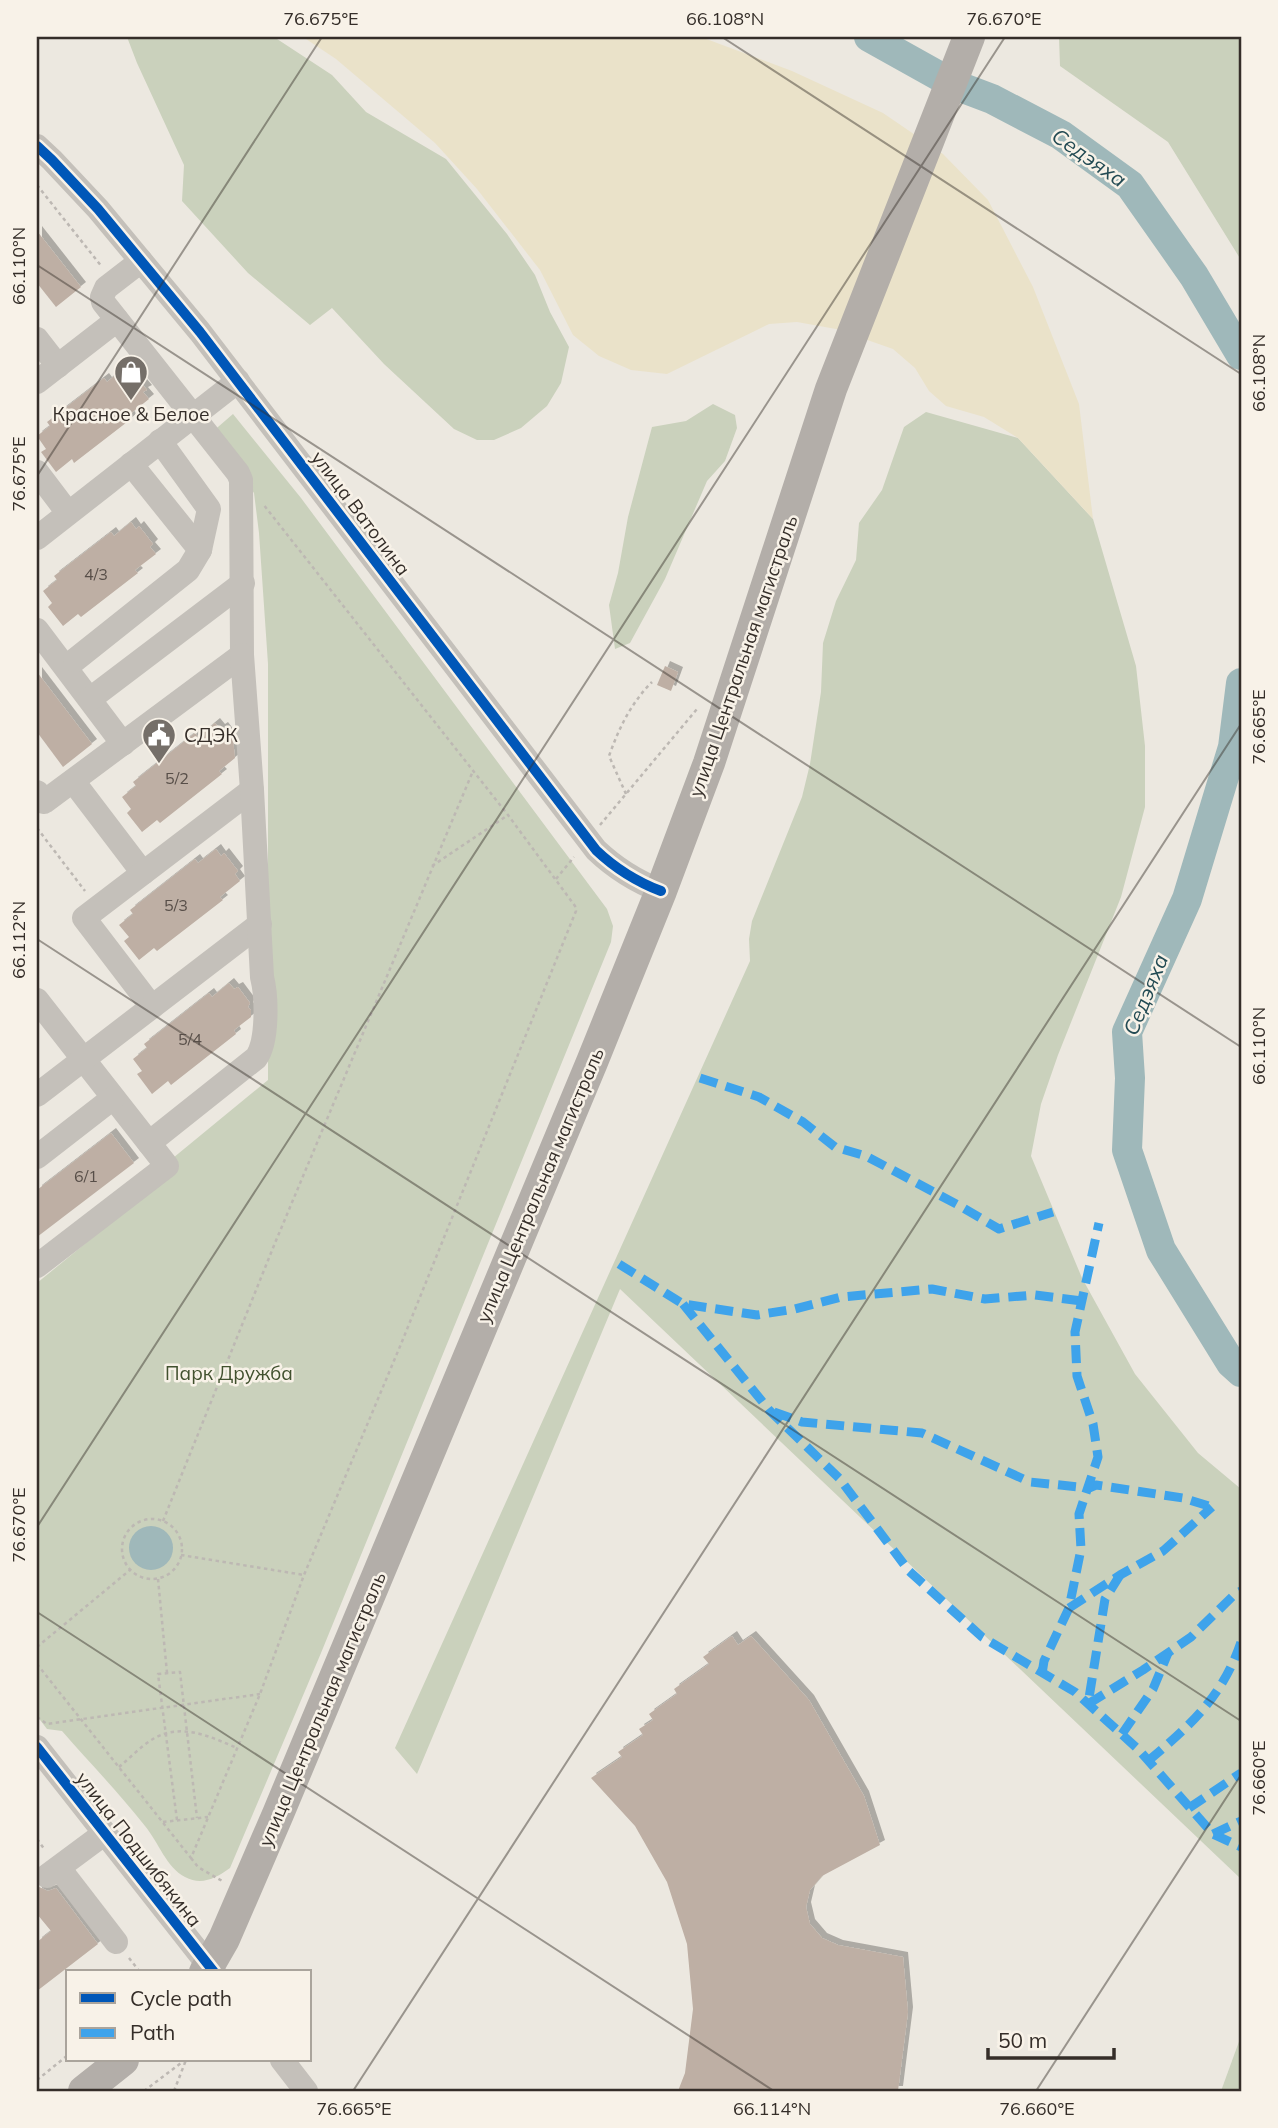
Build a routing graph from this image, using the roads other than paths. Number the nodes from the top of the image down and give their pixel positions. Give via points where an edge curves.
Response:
1 (969, 37) edge
2 (37, 146) edge
3 (141, 261) junction
4 (117, 320) junction
5 (37, 339) edge
6 (58, 366) junction
7 (238, 381) junction
8 (37, 382) edge
9 (193, 416) junction
10 (160, 441) junction
11 (131, 464) junction
12 (37, 472) edge
13 (68, 513) junction
14 (37, 538) edge
15 (200, 550) junction
16 (243, 583) junction
17 (37, 630) edge
18 (242, 655) junction
19 (75, 660) dead end
20 (90, 699) junction
21 (123, 744) junction
22 (73, 781) junction
23 (252, 790) junction
24 (37, 792) edge
25 (143, 873) junction
26 (661, 891) junction
27 (260, 924) junction
28 (37, 1000) edge
29 (152, 1007) junction
30 (83, 1060) junction
31 (37, 1095) edge
32 (113, 1098) junction
33 (149, 1143) junction
34 (37, 1157) edge
35 (37, 1266) edge
36 (37, 1747) edge
37 (105, 1833) junction
38 (116, 1942) dead end
39 (209, 1970) edge
40 (120, 2062) edge
41 (284, 2062) edge
42 (84, 2091) edge
43 (306, 2091) edge

1 - 26 main road, улица Центральная магистраль via 831,389 709,763
2 - 3 street, улица Ватолина
3 - 4 street via 103,292 103,302
3 - 7 street, улица Ватолина
4 - 6 street
4 - 9 street
5 - 6 street
6 - 8 street
7 - 9 street
7 - 26 street, улица Ватолина via 588,840 614,867
9 - 10 street
9 - 16 street via 241,480
10 - 11 street
10 - 15 street via 209,509
11 - 13 street
11 - 15 street
12 - 13 street
13 - 14 street
15 - 19 street via 188,570
16 - 18 street
16 - 20 street
17 - 20 street
18 - 21 street
18 - 23 street
20 - 21 street
21 - 22 street
22 - 24 street via 44,802
22 - 25 street
23 - 25 street
23 - 27 street
25 - 29 street via 84,918
26 - 39 main road, улица Центральная магистраль
27 - 29 street
27 - 33 street via 265,988 261,1052
28 - 30 street
29 - 30 street
30 - 31 street
30 - 32 street
32 - 33 street
32 - 34 street
33 - 35 street via 167,1166
36 - 37 street, улица Подшибякина
37 - 38 street via 53,1872
37 - 39 street, улица Подшибякина
40 - 42 main road
41 - 43 street

